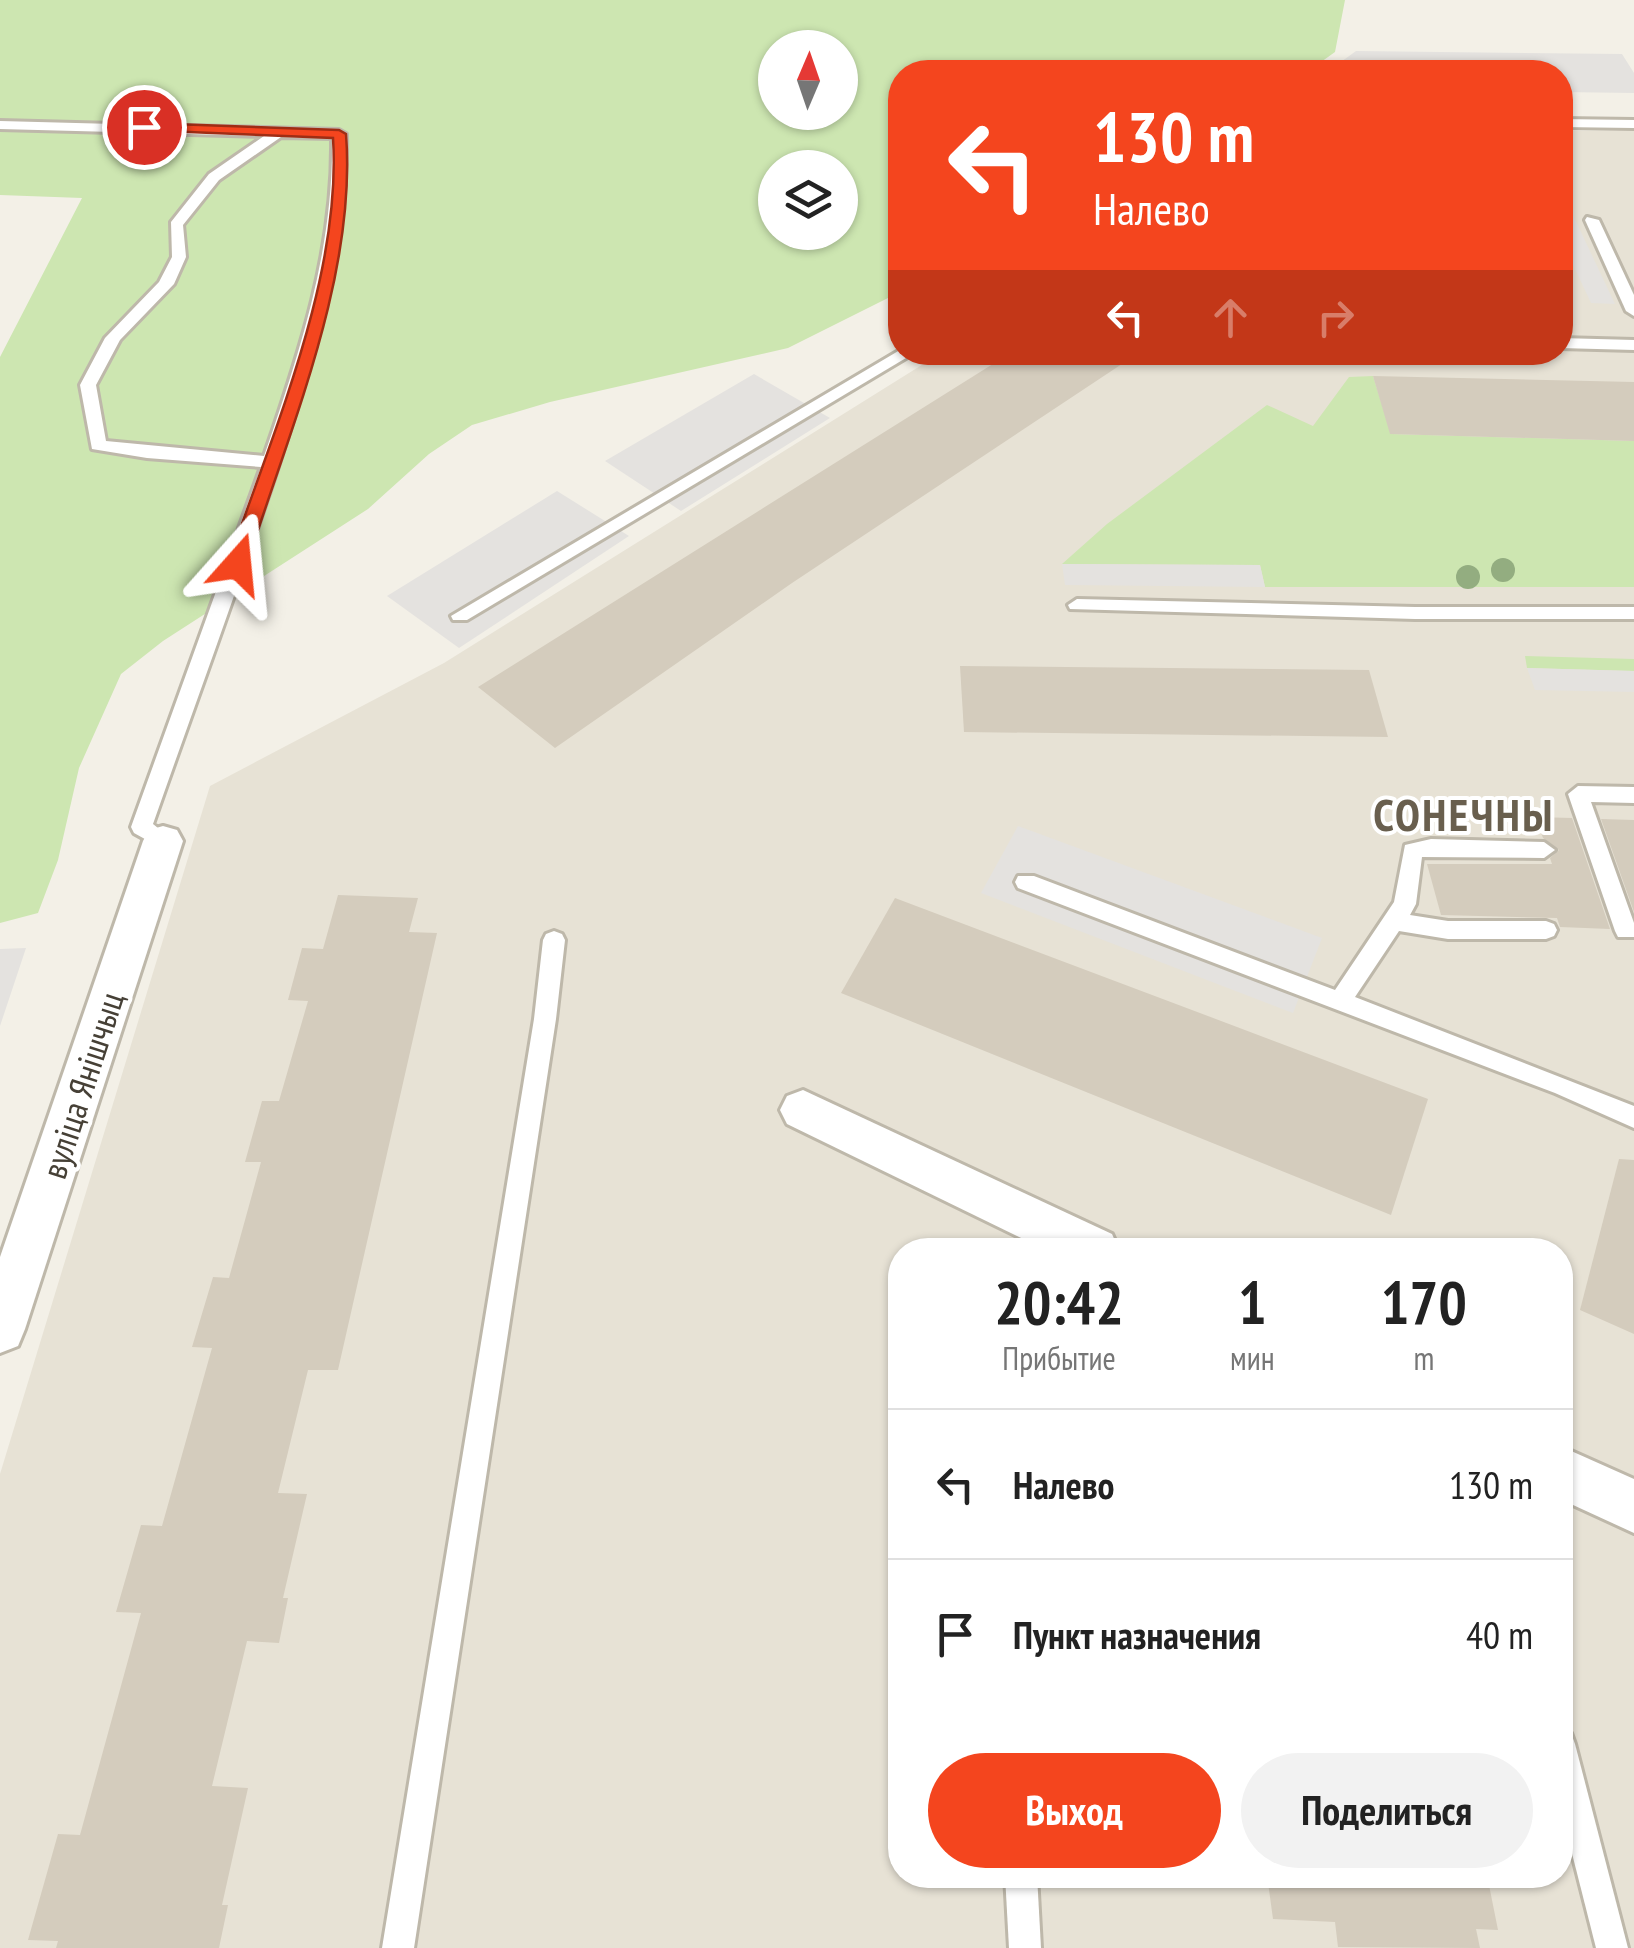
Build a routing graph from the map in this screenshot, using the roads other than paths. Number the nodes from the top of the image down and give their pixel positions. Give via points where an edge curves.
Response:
1 (1573, 123) edge
2 (0, 124) edge
3 (1634, 124) edge
4 (282, 130) junction
5 (1592, 220) dead end
6 (1634, 311) edge
7 (1573, 343) edge
8 (1634, 345) edge
9 (888, 364) edge
10 (271, 462) junction
11 (1076, 605) dead end
12 (1634, 613) edge
13 (460, 616) dead end
14 (1634, 794) edge
15 (163, 841) joint
16 (1544, 850) dead end
17 (1026, 882) dead end
18 (1394, 921) junction
19 (1546, 930) dead end
20 (1626, 931) dead end
21 (554, 940) dead end
22 (1339, 1004) junction
23 (803, 1110) dead end
24 (1634, 1118) edge
25 (1070, 1238) edge
26 (0, 1329) edge
27 (1573, 1478) edge
28 (1634, 1506) edge
29 (1573, 1795) edge
30 (1023, 1888) edge
31 (398, 1948) edge
32 (1025, 1948) edge
33 (1612, 1948) edge

1 - 3 lane
2 - 4 lane
4 - 10 lane via 339,134 342,165 328,284
4 - 10 lane via 214,177 176,225 180,258 166,284 113,338 88,385 98,445
5 - 6 lane
7 - 8 lane
9 - 13 lane
10 - 15 lane via 141,827
11 - 12 lane
14 - 20 lane via 1578,794
15 - 26 street, вуліца Янішчыц
16 - 18 lane via 1412,851 1404,904
17 - 22 lane
18 - 19 lane via 1448,930
18 - 22 lane
21 - 31 lane
22 - 24 lane
23 - 25 street
27 - 28 street
29 - 33 lane
30 - 32 lane

